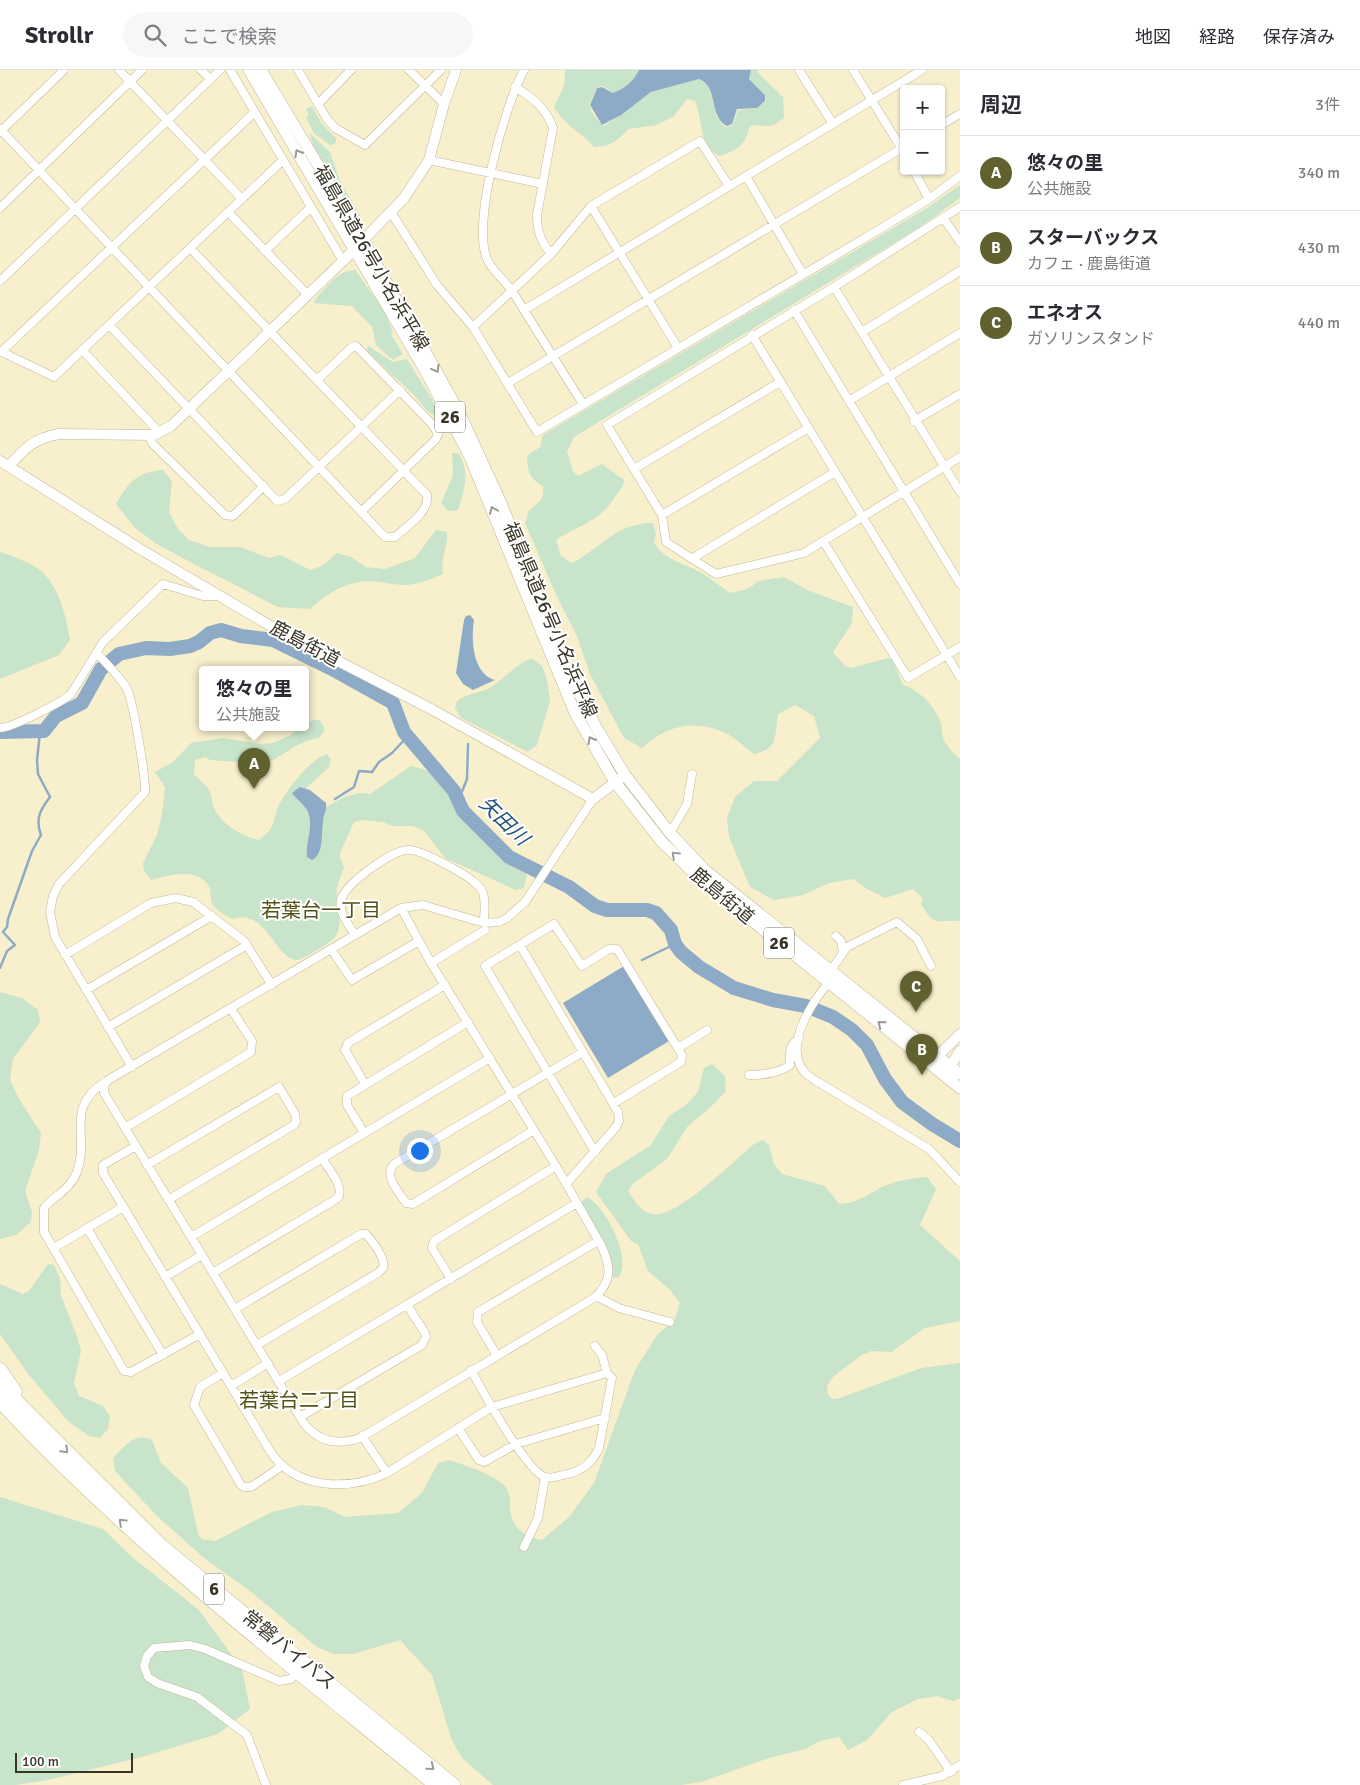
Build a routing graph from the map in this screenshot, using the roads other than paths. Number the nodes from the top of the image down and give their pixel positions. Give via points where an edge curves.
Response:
1 (64, 70) edge
2 (119, 70) edge
3 (142, 70) edge
4 (202, 70) edge
5 (220, 70) edge
6 (230, 70) edge
7 (250, 70) edge
8 (261, 70) edge
9 (298, 70) edge
10 (351, 70) edge
11 (409, 70) edge
12 (441, 70) edge
13 (456, 70) edge
14 (524, 70) edge
15 (799, 70) edge
16 (853, 70) edge
17 (917, 71) edge
18 (210, 80) junction
19 (130, 82) junction
20 (425, 86) junction
21 (515, 87) junction
22 (871, 102) junction
23 (318, 104) junction
24 (444, 104) junction
25 (255, 112) junction
26 (960, 114) edge
27 (167, 121) junction
28 (945, 123) edge
29 (832, 124) junction
30 (0, 131) edge
31 (900, 146) edge
32 (900, 152) edge
33 (204, 160) junction
34 (283, 160) junction
35 (428, 160) junction
36 (39, 171) junction
37 (492, 174) junction
38 (916, 175) edge
39 (746, 176) junction
40 (960, 176) edge
41 (543, 184) junction
42 (728, 186) junction
43 (930, 198) junction
44 (242, 199) junction
45 (591, 206) junction
46 (960, 207) edge
47 (0, 208) edge
48 (311, 208) junction
49 (75, 209) junction
50 (228, 212) junction
51 (391, 212) junction
52 (944, 219) junction
53 (774, 225) junction
54 (363, 240) junction
55 (960, 242) edge
56 (112, 248) junction
57 (190, 248) junction
58 (355, 249) junction
59 (265, 251) junction
60 (620, 252) junction
61 (551, 254) junction
62 (343, 261) junction
63 (960, 271) edge
64 (803, 274) junction
65 (0, 281) edge
66 (834, 287) junction
67 (149, 288) junction
68 (513, 292) junction
69 (307, 294) junction
70 (647, 300) junction
71 (524, 310) junction
72 (794, 310) junction
73 (109, 325) junction
74 (473, 327) junction
75 (270, 331) junction
76 (862, 332) junction
77 (960, 333) edge
78 (752, 335) junction
79 (678, 348) junction
80 (82, 350) junction
81 (1, 352) edge
82 (553, 357) junction
83 (228, 371) junction
84 (888, 377) junction
85 (317, 380) junction
86 (780, 382) junction
87 (508, 383) junction
88 (400, 390) junction
89 (960, 394) edge
90 (849, 401) junction
91 (583, 404) junction
92 (189, 409) junction
93 (914, 421) junction
94 (362, 426) junction
95 (808, 428) junction
96 (160, 433) junction
97 (149, 435) junction
98 (960, 457) edge
99 (4, 463) edge
100 (319, 467) junction
101 (944, 467) junction
102 (634, 469) junction
103 (404, 471) junction
104 (835, 472) junction
105 (264, 486) junction
106 (904, 491) junction
107 (960, 492) edge
108 (361, 512) junction
109 (662, 515) junction
110 (862, 518) junction
111 (824, 541) junction
112 (693, 558) junction
113 (960, 584) edge
114 (221, 596) junction
115 (960, 647) edge
116 (96, 653) junction
117 (946, 655) junction
118 (960, 678) edge
119 (0, 728) edge
120 (692, 774) dead end
121 (625, 775) junction
122 (615, 782) junction
123 (593, 799) junction
124 (670, 833) junction
125 (401, 908) junction
126 (212, 916) junction
127 (886, 921) dead end
128 (901, 921) dead end
129 (484, 927) junction
130 (906, 930) junction
131 (878, 931) junction
132 (355, 935) junction
133 (836, 936) dead end
134 (854, 938) dead end
135 (419, 941) junction
136 (247, 944) junction
137 (520, 945) junction
138 (331, 949) junction
139 (845, 949) junction
140 (65, 955) junction
141 (431, 963) junction
142 (834, 966) dead end
143 (931, 966) dead end
144 (829, 982) junction
145 (272, 985) junction
146 (445, 986) junction
147 (86, 990) junction
148 (231, 1009) junction
149 (468, 1022) junction
150 (108, 1026) junction
151 (707, 1030) dead end
152 (960, 1034) edge
153 (799, 1039) junction
154 (678, 1048) junction
155 (960, 1051) edge
156 (583, 1052) junction
157 (490, 1058) junction
158 (934, 1060) junction
159 (132, 1067) junction
160 (947, 1070) junction
161 (548, 1073) junction
162 (960, 1074) edge
163 (750, 1075) dead end
164 (108, 1080) junction
165 (365, 1084) junction
166 (960, 1088) edge
167 (512, 1094) junction
168 (614, 1103) junction
169 (125, 1128) junction
170 (534, 1130) junction
171 (364, 1133) junction
172 (136, 1146) junction
173 (595, 1152) junction
174 (322, 1158) junction
175 (147, 1165) junction
176 (556, 1166) junction
177 (960, 1182) edge
178 (566, 1184) junction
179 (168, 1200) junction
180 (577, 1203) junction
181 (123, 1207) junction
182 (87, 1228) junction
183 (191, 1237) junction
184 (598, 1240) junction
185 (54, 1248) junction
186 (202, 1255) junction
187 (213, 1273) junction
188 (165, 1277) junction
189 (451, 1278) junction
190 (596, 1296) junction
191 (407, 1304) junction
192 (235, 1309) junction
193 (670, 1322) dead end
194 (200, 1334) junction
195 (257, 1345) junction
196 (595, 1346) dead end
197 (496, 1354) junction
198 (164, 1355) junction
199 (268, 1364) junction
200 (0, 1370) edge
201 (471, 1370) junction
202 (223, 1373) junction
203 (607, 1373) junction
204 (279, 1381) junction
205 (0, 1385) edge
206 (231, 1386) junction
207 (0, 1401) edge
208 (492, 1407) junction
209 (31, 1416) junction
210 (300, 1417) junction
211 (605, 1418) junction
212 (458, 1428) junction
213 (362, 1436) junction
214 (516, 1444) junction
215 (282, 1466) junction
216 (387, 1473) junction
217 (545, 1477) junction
218 (524, 1548) dead end
219 (298, 1671) junction
220 (919, 1732) dead end
221 (406, 1754) junction
222 (960, 1765) edge
223 (951, 1772) junction
224 (266, 1785) edge
225 (436, 1785) edge
226 (453, 1785) edge
227 (902, 1785) edge

1 - 30 street
2 - 19 street
3 - 19 street
4 - 18 street
5 - 18 street
6 - 25 street
58 -> 7 main road, 26
8 - 54 main road, 福島県道26号小名浜平線 / 26
9 - 23 street
10 - 23 street
11 - 20 street
12 - 20 street
13 - 24 street
14 - 21 street
15 - 29 street
16 - 22 street
17 - 22 street
18 - 27 street
19 - 27 street
19 - 36 street
20 - 23 street via 365,145 335,128
20 - 24 street
21 - 37 street via 505,114
21 - 41 street via 536,100 549,116 553,128
22 - 29 street
22 - 31 street
24 - 35 street
25 - 33 street
25 - 34 street
26 - 28 street
27 - 33 street
27 - 49 street
29 - 39 street
30 - 36 street
32 - 53 street
33 - 44 street
33 - 56 street
34 - 44 street
34 - 48 street
35 - 37 street
35 - 51 street via 417,180
36 - 47 street
36 - 49 street
37 - 41 street
37 - 68 street via 483,218 482,243 488,262
38 - 43 street
39 - 42 street
39 - 53 street
40 - 43 street
41 - 61 street via 537,228 540,240
42 - 45 street via 700,142
42 - 60 street
43 - 64 street
44 - 50 street
45 - 60 street
45 - 61 street
46 - 52 street
48 - 59 street
48 - 62 street
49 - 56 street
49 - 65 street
50 - 57 street
50 - 59 street
51 - 54 street
51 - 74 street via 437,285
52 - 55 street
52 - 66 street
53 - 64 street
53 - 70 street
54 - 58 street
54 -> 121 main road, 福島県道26号小名浜平線 / 26 via 460,414 501,503 571,678
56 - 67 street
56 - 81 street
57 - 67 street
57 - 75 street
58 - 62 street
122 -> 58 main road, 26 via 575,713 470,457 426,372
59 - 69 street
60 - 70 street
60 - 71 street
61 - 68 street
62 - 69 street
63 - 76 street
64 - 79 street
66 - 72 street
66 - 76 street
67 - 73 street
67 - 83 street
68 - 71 street
68 - 74 street
69 - 75 street
70 - 79 street
70 - 82 street
71 - 82 street
72 - 78 street
72 - 90 street
73 - 80 street
73 - 92 street
74 - 87 street
75 - 83 street
75 - 85 street
76 - 84 street
77 - 84 street
78 - 86 street
78 - 102 street via 607,425
79 - 91 street
80 - 81 street via 54,377
80 - 96 street
82 - 87 street
82 - 91 street
83 - 92 street
83 - 100 street
84 - 90 street
84 - 93 street
85 - 88 street via 356,346
85 - 94 street
86 - 95 street
86 - 102 street
87 - 91 street via 537,432
88 - 94 street
88 - 103 street via 438,434
89 - 93 street
90 - 106 street
92 - 96 street
92 - 105 street
93 - 101 street
94 - 100 street
94 - 103 street
95 - 104 street
95 - 109 street
96 - 97 street
97 - 99 street via 59,434 34,441
97 - 105 street via 152,444 225,515 233,516
98 - 101 street
99 - 114 street, 鹿島街道
100 - 105 street via 285,500 277,501
100 - 108 street
101 - 106 street
101 - 107 street
102 - 109 street
103 - 108 street
103 - 108 street via 427,495 421,514 395,537 385,537
104 - 110 street
104 - 112 street
106 - 110 street
106 - 113 street
109 - 112 street via 666,542
110 - 111 street
110 - 117 street
111 - 112 street via 804,553 716,574
111 - 117 street via 908,678
114 - 116 street via 204,596 163,584 103,642
114 - 123 street, 鹿島街道 via 274,628 431,709
115 - 117 street
116 - 119 street via 76,687 64,700 16,724
116 - 140 street via 128,692 146,784 141,797 68,873 55,891 51,921
117 - 118 street
120 - 124 street via 687,804
121 - 122 street
121 - 124 main road, 福島県道26号小名浜平線 / 26
122 - 123 street
144 -> 122 main road, 鹿島街道 / 26 via 699,878 662,842
123 - 129 street via 521,908
124 - 158 main road, 福島県道26号小名浜平線 / 26 via 705,870
125 - 129 street via 423,905
125 - 132 street
125 - 135 street
126 - 136 street
126 - 140 street via 193,902 176,898 158,900
126 - 147 street
127 - 131 street
128 - 130 street
129 - 132 street via 484,895 473,881 424,854 408,850 360,875 345,892 341,909
129 - 141 street
130 - 131 street via 897,922
130 - 143 street via 923,947
131 - 139 street
132 - 138 street
133 - 139 street
134 - 139 street
135 - 138 street via 352,980
135 - 141 street
136 - 145 street
136 - 150 street
137 - 154 street via 554,924 582,966 609,949 617,949
137 - 156 street
137 - 161 street via 484,966
138 - 145 street
139 - 142 street
140 - 147 street
141 - 146 street
144 - 153 street via 806,1013
158 -> 144 main road, 鹿島街道 / 26
145 - 148 street
146 - 149 street
146 - 165 street via 348,1043 345,1050
147 - 150 street
148 - 159 street
148 - 169 street via 252,1042 251,1052
149 - 157 street
149 - 165 street
150 - 159 street
151 - 154 street
152 - 158 street
153 - 163 street via 789,1050 790,1065 775,1072
153 - 177 street via 802,1070 929,1149
154 - 168 street via 683,1058 681,1062
155 - 160 street
156 - 161 street
156 - 168 street
157 - 167 street
157 - 171 street
158 - 160 main road, 福島県道26号小名浜平線 / 26
159 - 164 street
160 - 162 main road, 福島県道26号小名浜平線 / 26
160 - 166 main road, 26
161 - 167 street
161 - 173 street
164 - 169 street via 104,1093
164 - 185 street via 90,1092 82,1105 79,1162 75,1177 65,1191 44,1208 44,1232
165 - 171 street via 347,1096 347,1105
167 - 170 street
167 - 170 street via 394,1164 390,1177 406,1203 413,1204
168 - 173 street via 619,1121
169 - 172 street
170 - 176 street
171 - 174 street
172 - 175 street
172 - 181 street via 103,1165 102,1169
173 - 178 street
174 - 183 street
174 - 187 street via 339,1186 338,1198
175 - 179 street
175 - 179 street via 279,1087 295,1114 294,1125
176 - 178 street
176 - 189 street via 434,1241 432,1248
178 - 180 street
179 - 183 street
180 - 184 street
180 - 189 street
181 - 182 street
181 - 188 street
182 - 185 street
182 - 198 street
183 - 186 street
184 - 190 street via 607,1258 609,1273 604,1287
184 - 197 street via 478,1312 477,1322
185 - 198 street via 124,1371 131,1372
186 - 187 street
186 - 188 street
187 - 192 street
188 - 194 street
189 - 191 street
190 - 193 street via 619,1308
190 - 197 street
191 - 204 street
191 - 210 street via 425,1333 422,1345
192 - 195 street
192 - 195 street via 361,1234 369,1238 383,1261 383,1268 378,1273
194 - 198 street
194 - 202 street
195 - 199 street
196 - 203 street via 602,1355
197 - 201 street
199 - 204 street
199 - 206 street
200 - 209 highway
201 - 208 street
201 - 213 street
202 - 206 street
202 - 215 street via 200,1387 194,1405 241,1485 251,1487
203 - 208 street
203 - 211 street via 612,1382
204 - 210 street
205 - 209 highway, 常磐バイパス / 6
206 - 215 street
219 -> 207 highway, 常磐バイパス / 6 via 158,1555 46,1451
208 - 212 street
208 - 214 street
209 -> 221 highway, 常磐バイパス / 6 via 161,1546
210 - 213 street via 312,1432 328,1441 349,1442
211 - 214 street
211 - 217 street via 599,1448 590,1463 580,1470
212 - 214 street via 479,1460 484,1462
212 - 216 street
213 - 216 street
214 - 217 street via 532,1469
215 - 216 street via 311,1480 348,1485 370,1481
217 - 218 street via 538,1518
219 - 221 highway, 常磐バイパス / 6
219 - 224 street via 291,1679 280,1681 190,1645 154,1648 144,1666 148,1677 198,1698 247,1735
220 - 223 street via 928,1739
221 - 225 highway, 常磐バイパス / 6
221 -> 226 highway, 常磐バイパス / 6
222 - 223 street
223 - 227 street

